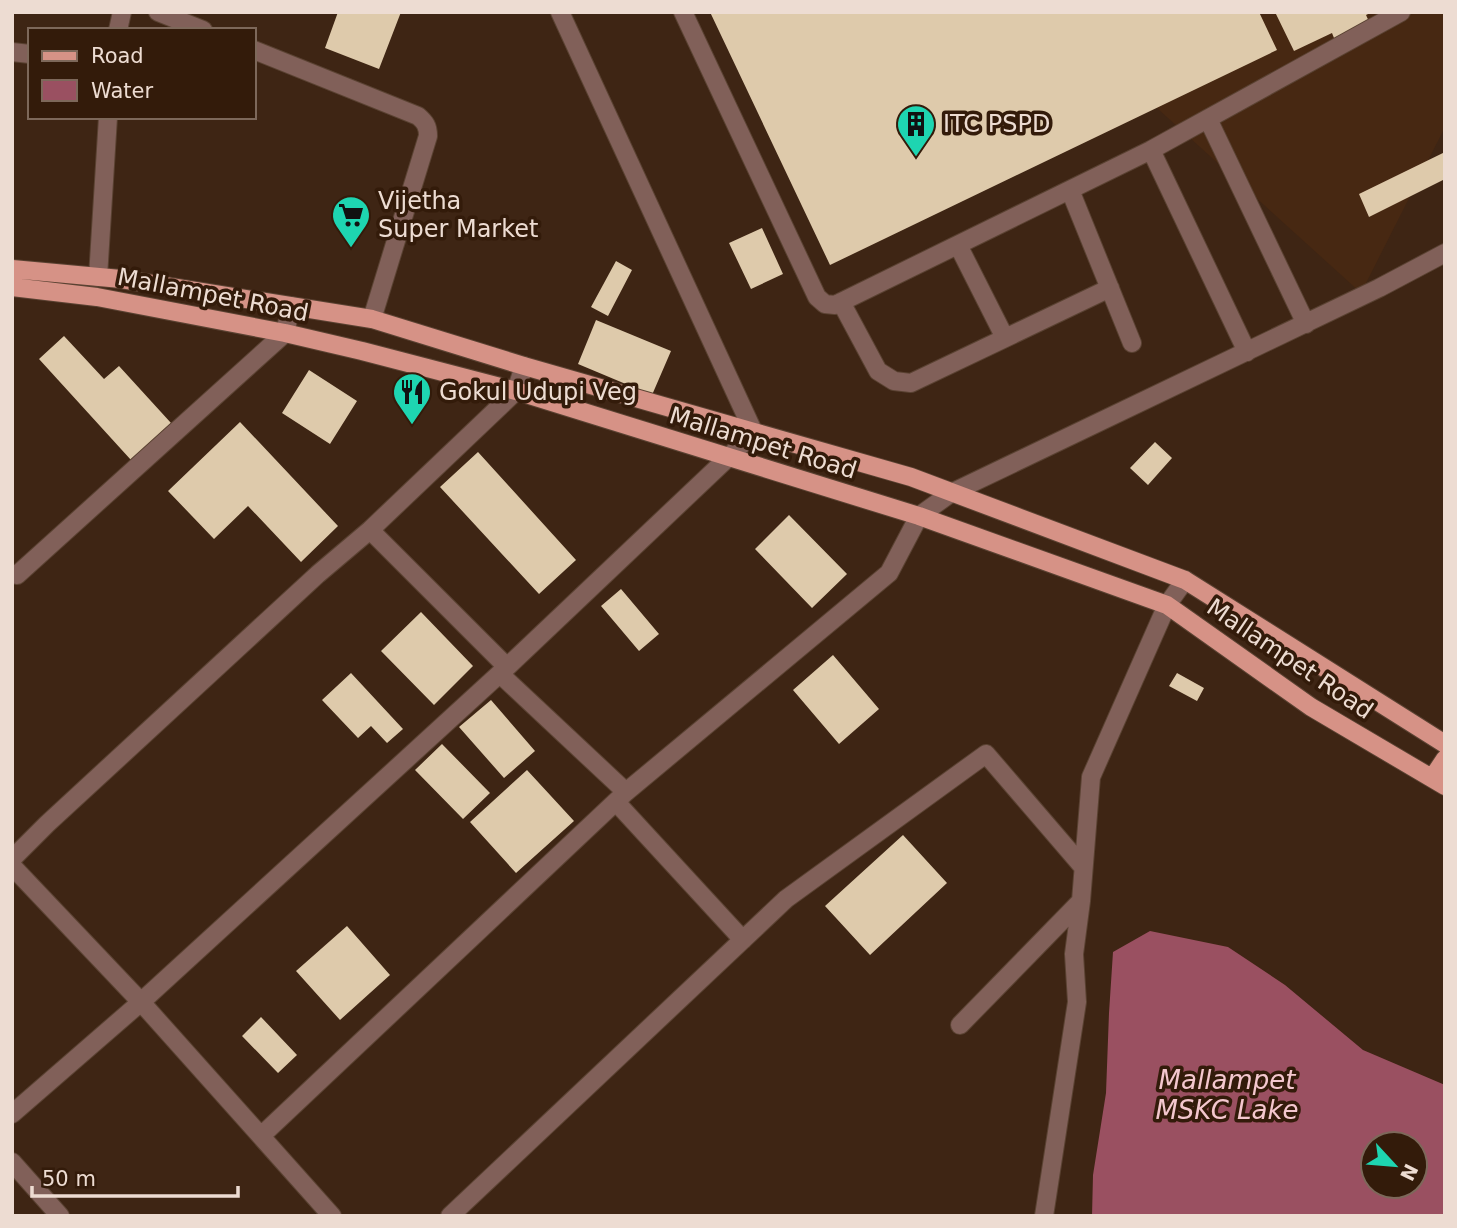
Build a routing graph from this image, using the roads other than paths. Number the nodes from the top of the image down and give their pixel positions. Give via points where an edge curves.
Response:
1 (158, 12) edge
2 (560, 12) edge
3 (683, 12) edge
4 (1401, 12) edge
5 (198, 28) edge
6 (256, 51) edge
7 (1208, 118) junction
8 (108, 119) edge
9 (1151, 150) junction
10 (1070, 190) junction
11 (958, 245) junction
12 (1445, 253) edge
13 (12, 269) edge
14 (98, 277) junction
15 (12, 287) edge
16 (1110, 288) junction
17 (841, 302) junction
18 (291, 306) junction
19 (372, 319) junction
20 (1306, 324) junction
21 (285, 333) junction
22 (1005, 338) junction
23 (1132, 343) dead end
24 (1247, 352) junction
25 (524, 366) junction
26 (516, 391) junction
27 (754, 433) junction
28 (727, 457) junction
29 (951, 493) junction
30 (919, 516) junction
31 (370, 530) junction
32 (14, 576) edge
33 (1185, 580) junction
34 (1167, 606) junction
35 (503, 670) junction
36 (1445, 744) edge
37 (1445, 759) edge
38 (1439, 781) edge
39 (621, 797) junction
40 (12, 859) edge
41 (12, 866) edge
42 (1083, 867) junction
43 (1081, 901) junction
44 (743, 940) junction
45 (141, 1002) junction
46 (960, 1026) dead end
47 (12, 1114) edge
48 (261, 1136) junction
49 (12, 1162) edge
50 (60, 1216) edge
51 (332, 1216) edge
52 (450, 1216) edge
53 (1044, 1216) edge

1 - 5 street
2 - 27 street
3 - 17 street via 817,298 825,304
4 - 7 street
6 - 19 street via 418,116 428,127
7 - 9 street
7 - 20 street
8 - 14 street
9 - 10 street
9 - 24 street
10 - 11 street
10 - 16 street
11 - 17 street
11 - 22 street
12 - 20 street
13 - 14 main road, Mallampet Road
14 - 18 main road, Mallampet Road
15 - 21 main road, Mallampet Road via 97,297
16 - 22 street
16 - 23 street
17 - 22 street via 878,371 894,381 911,383
18 - 19 main road, Mallampet Road
18 - 21 street
19 - 25 main road, Mallampet Road
20 - 24 street
21 - 26 main road, Mallampet Road
21 - 32 street
24 - 29 street
25 - 26 street
25 - 27 main road, Mallampet Road
26 - 28 main road, Mallampet Road
26 - 31 street
27 - 28 street
27 - 29 main road, Mallampet Road via 911,477
28 - 30 main road, Mallampet Road
28 - 35 street
29 - 30 street
29 - 33 main road, Mallampet Road
30 - 34 main road, Mallampet Road
30 - 39 street via 889,573
31 - 35 street
31 - 40 street
33 - 34 street
33 - 36 main road, Mallampet Road
34 - 38 main road, Mallampet Road via 1311,707
34 - 42 street via 1091,777
35 - 39 street
35 - 45 street
37 - 38 main road
39 - 44 street
39 - 48 street
41 - 45 street
42 - 43 street
42 - 44 street via 986,754 786,899
43 - 46 street
43 - 53 street via 1074,954 1077,1002
44 - 52 street
45 - 47 street
45 - 48 street
48 - 51 street
49 - 50 street

